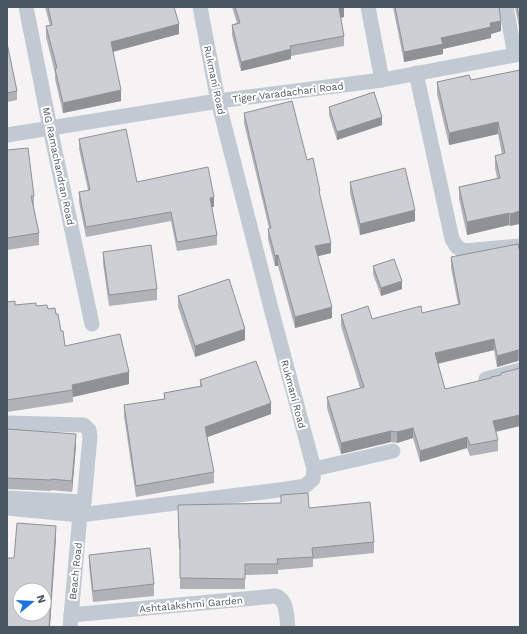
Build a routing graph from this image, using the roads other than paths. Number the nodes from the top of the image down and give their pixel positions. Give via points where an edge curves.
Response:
1 (26, 7) edge
2 (200, 7) edge
3 (368, 7) edge
4 (506, 7) edge
5 (518, 54) edge
6 (416, 73) junction
7 (382, 80) junction
8 (218, 101) junction
9 (50, 128) junction
10 (7, 135) edge
11 (520, 246) edge
12 (92, 324) dead end
13 (520, 370) edge
14 (486, 379) edge
15 (7, 423) edge
16 (393, 451) dead end
17 (314, 469) junction
18 (7, 498) edge
19 (7, 508) edge
20 (82, 508) junction
21 (70, 621) edge
22 (288, 627) edge

1 - 9 street, MG Ramachandran Road
2 - 8 street, Rukmani Road
3 - 7 street
4 - 5 street
5 - 6 street, Tiger Varadachari Road
6 - 7 street, Tiger Varadachari Road
6 - 11 street via 452,239 457,247 464,251
7 - 8 street, Tiger Varadachari Road
8 - 9 street, Tiger Varadachari Road
8 - 17 street, Rukmani Road
9 - 10 street, Tiger Varadachari Road
9 - 12 street, MG Ramachandran Road
13 - 14 street
15 - 20 street, Beach Road via 84,425 89,430
16 - 17 street
17 - 20 street via 313,479 304,486 287,489
18 - 20 street
19 - 20 street
20 - 21 street, Beach Road
21 - 22 street, Ashtalakshmi Garden via 276,596 284,602

